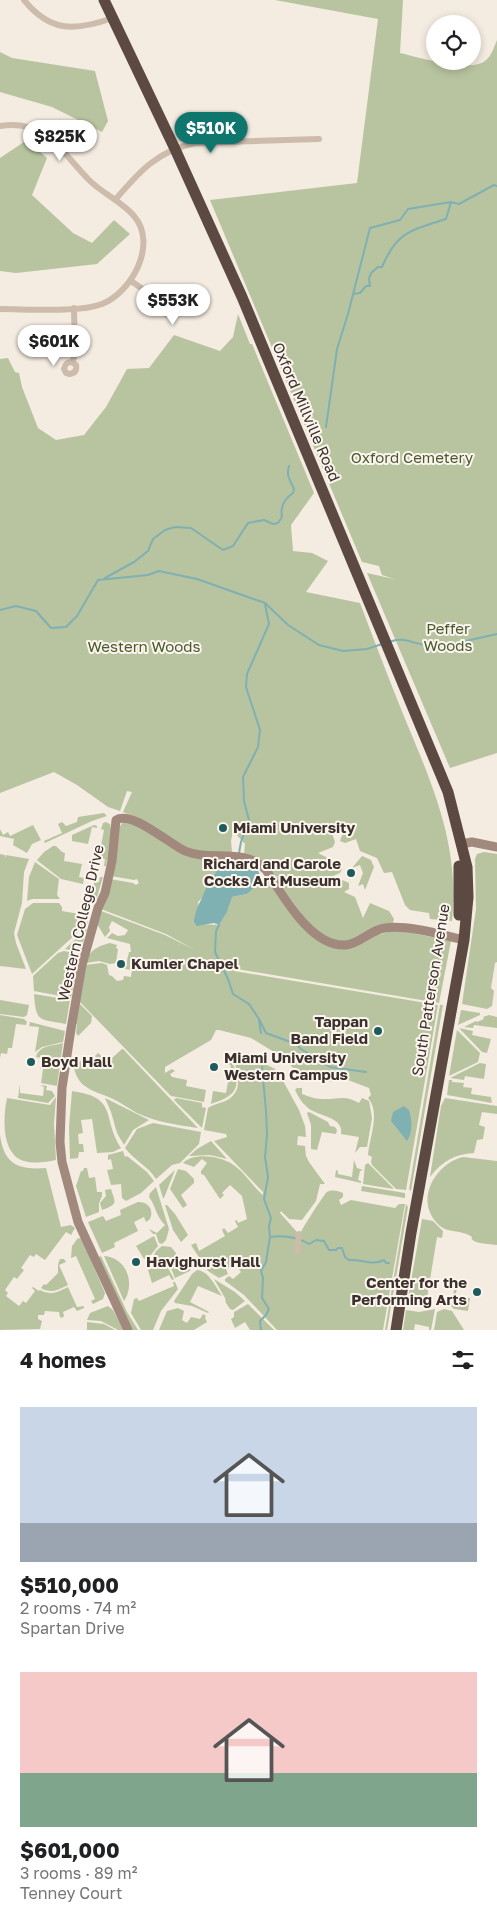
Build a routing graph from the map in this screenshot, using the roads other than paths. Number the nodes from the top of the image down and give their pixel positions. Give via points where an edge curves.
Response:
1 (24, 0) edge
2 (104, 0) edge
3 (113, 18) junction
4 (0, 126) edge
5 (319, 139) dead end
6 (175, 149) junction
7 (114, 200) junction
8 (131, 281) junction
9 (163, 303) dead end
10 (74, 308) junction
11 (0, 309) edge
12 (72, 362) dead end
13 (461, 844) junction
14 (497, 847) edge
15 (460, 939) junction
16 (299, 1234) dead end
17 (297, 1251) dead end
18 (128, 1330) edge
19 (389, 1330) edge
20 (396, 1330) edge

1 - 3 street via 47,22 58,26 87,26
2 - 3 highway, Oxford Millville Road
3 - 6 highway, Oxford Millville Road
4 - 7 street via 27,128 54,140 88,180
5 - 6 street via 195,143
6 - 7 street via 145,166
6 - 13 highway, Oxford Millville Road via 242,297 448,792
7 - 8 street via 136,217 142,232 139,266
8 - 9 street
8 - 10 street via 104,303
10 - 11 street
10 - 12 street via 75,355
13 - 14 street via 472,842
13 - 15 highway, South Patterson Avenue via 468,889
15 - 18 street, Western College Drive via 386,927 348,945 328,941 302,922 257,862 246,858 193,854 139,823 126,818 116,820 108,877 85,953 72,1023 61,1096 60,1142 78,1222
15 - 19 highway, South Patterson Avenue
15 - 20 highway, South Patterson Avenue
16 - 17 street

